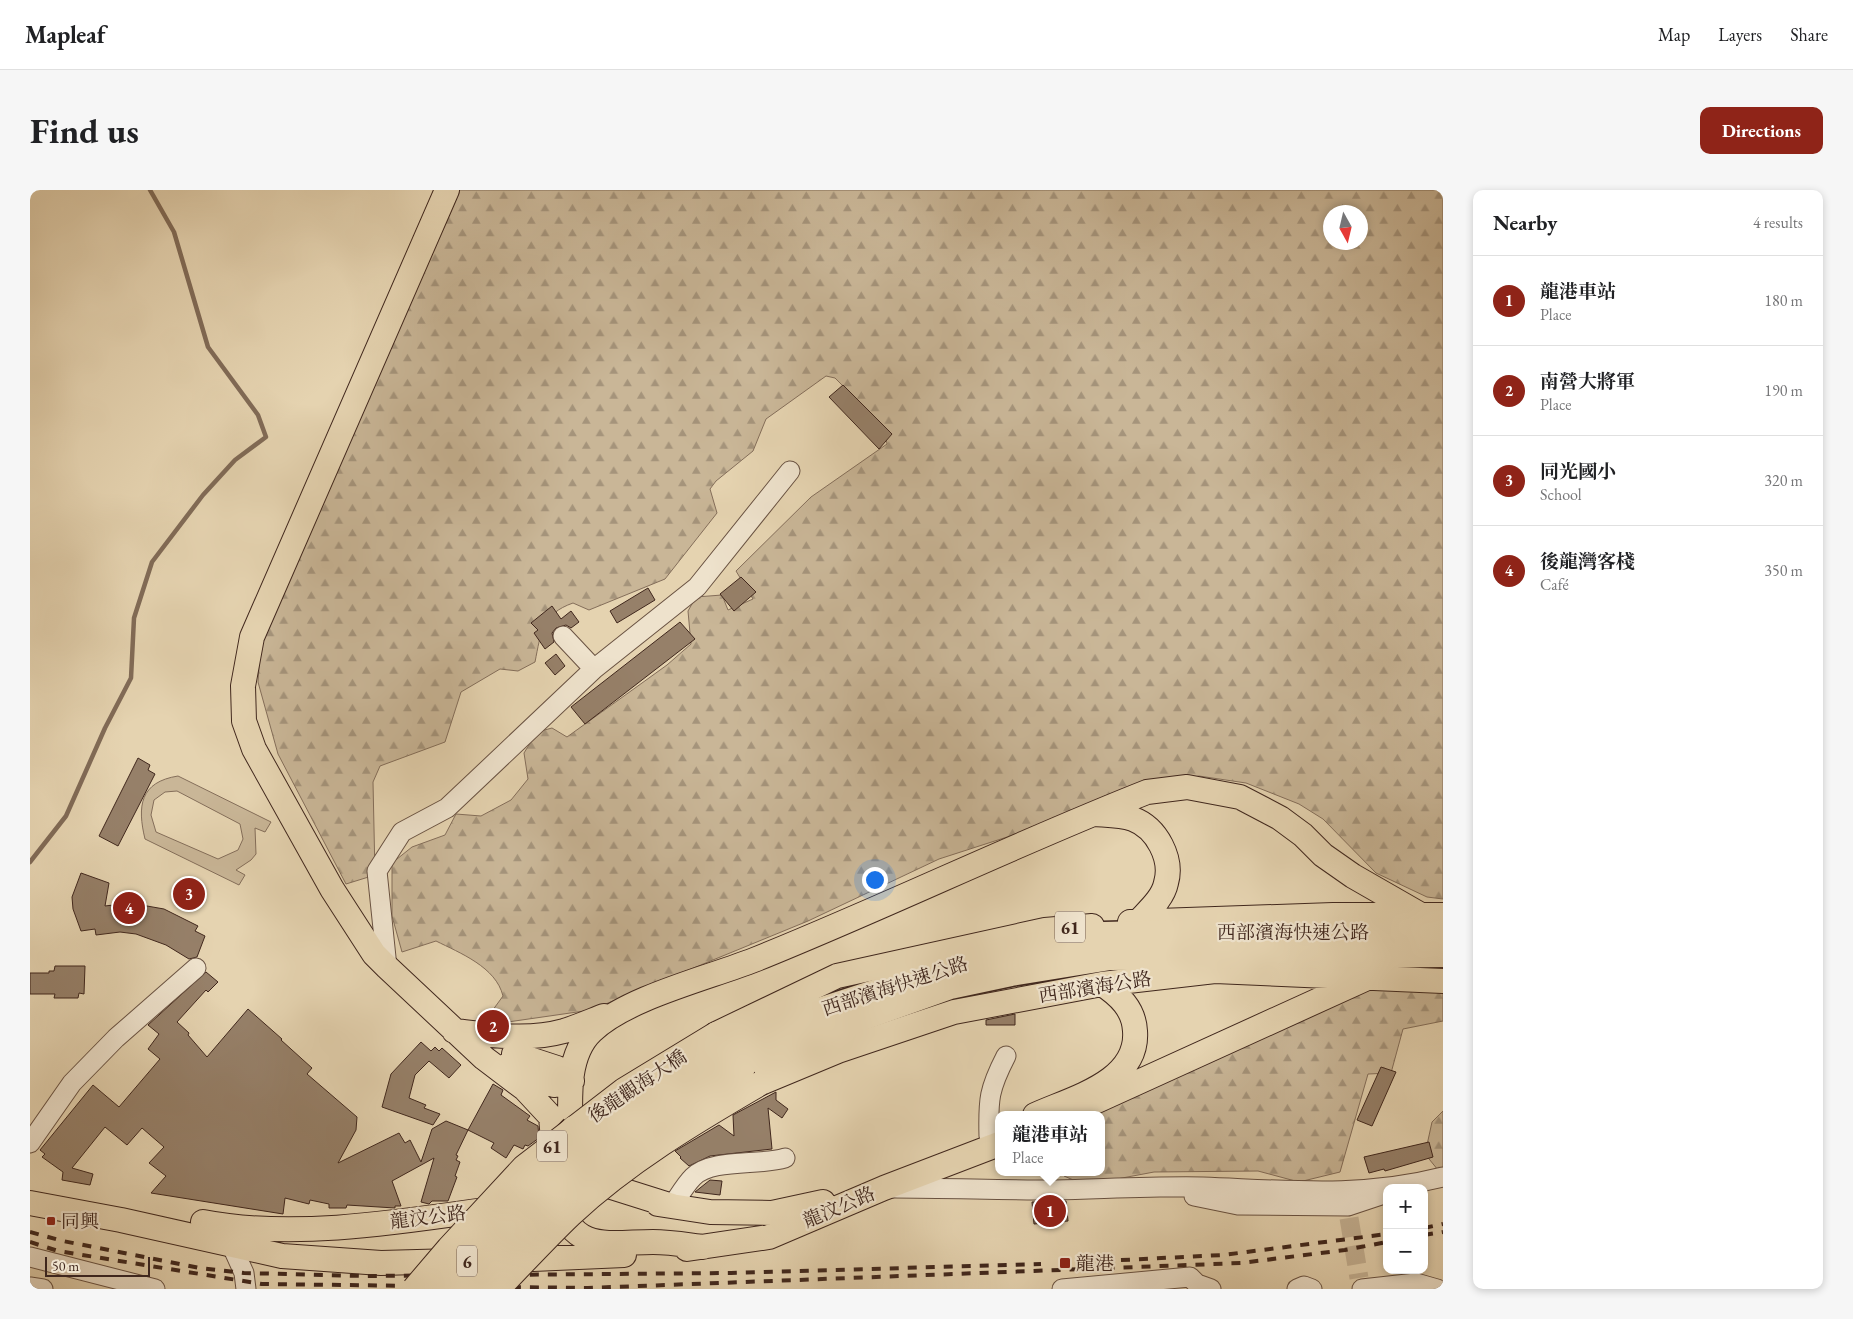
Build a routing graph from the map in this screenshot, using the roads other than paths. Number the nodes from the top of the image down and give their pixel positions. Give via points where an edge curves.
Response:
1 (447, 190) edge
2 (790, 471) dead end
3 (563, 636) dead end
4 (594, 669) junction
5 (1092, 814) junction
6 (1432, 915) edge
7 (1139, 921) junction
8 (1443, 932) edge
9 (1443, 954) edge
10 (387, 967) junction
11 (196, 968) dead end
12 (1370, 976) junction
13 (1443, 981) edge
14 (1102, 984) junction
15 (625, 1008) junction
16 (454, 1031) junction
17 (1006, 1056) dead end
18 (736, 1060) junction
19 (572, 1081) junction
20 (1044, 1111) edge
21 (1075, 1111) edge
22 (551, 1117) junction
23 (995, 1132) edge
24 (995, 1137) edge
25 (572, 1142) junction
26 (30, 1143) edge
27 (785, 1158) dead end
28 (1443, 1177) edge
29 (1424, 1182) junction
30 (1417, 1184) edge
31 (30, 1188) edge
32 (884, 1188) junction
33 (1174, 1188) junction
34 (1383, 1195) edge
35 (558, 1199) junction
36 (30, 1203) edge
37 (672, 1206) junction
38 (455, 1214) junction
39 (232, 1236) junction
40 (703, 1247) junction
41 (30, 1257) edge
42 (1357, 1285) edge
43 (30, 1287) edge
44 (43, 1289) edge
45 (147, 1289) edge
46 (246, 1289) edge
47 (414, 1289) edge
48 (441, 1289) edge
49 (470, 1289) edge
50 (498, 1289) edge
51 (1062, 1289) edge
52 (1212, 1289) edge
53 (1297, 1289) edge
54 (1312, 1289) edge
55 (1437, 1289) edge

1 - 10 main road via 252,637 243,686 244,721 254,749 332,889 374,954
2 - 4 street via 697,587
3 - 4 street
4 - 10 street via 447,808 402,832 377,871
5 - 6 main road via 1148,792 1187,786 1240,797 1280,818 1323,855 1354,876
5 - 7 main road via 1133,819 1149,829 1162,844 1167,867 1166,884 1157,901
5 - 15 main road via 754,960
6 - 7 main road, 61
7 - 18 main road, 61 via 1045,930 837,976
8 - 18 highway, 西部濱海快速公路 / 61 via 1300,930 1103,935 1016,949 944,969 819,1011
9 - 18 highway, 西部濱海快速公路 / 61 via 1110,957 950,986
10 - 16 main road
11 - 26 street via 116,1038 72,1083
12 - 13 main road, 西部濱海公路 / 61
12 - 14 main road, 西部濱海公路 / 61 via 1215,971
12 - 21 main road
14 - 18 main road, 西部濱海公路 / 61 via 954,1012 838,1050
14 - 20 main road via 1121,997 1129,1010 1135,1026 1136,1043 1132,1058 1106,1083
15 - 16 main road via 563,1031 537,1036
15 - 19 main road via 591,1031 576,1057
16 - 19 main road via 557,1068
16 - 22 main road via 525,1089
17 - 23 street via 994,1078 988,1100
18 - 25 main road, 後龍觀海大橋 / 61, bridge via 624,1090
18 - 48 highway, 西部濱海快速公路 / 61, bridge via 655,1096 580,1152 486,1237
18 - 49 highway, 西部濱海快速公路 / 61, bridge via 583,1177 520,1234
18 - 50 main road, 61, bridge via 691,1123 646,1153 571,1214
19 - 22 main road
19 - 25 main road
22 - 35 main road
22 - 38 main road via 550,1170 543,1186 525,1197
24 - 32 main road
25 - 35 main road
25 - 37 main road via 599,1183
25 - 47 main road, 後龍觀海大橋 / 61, bridge via 524,1167
25 - 48 highway, bridge via 523,1181 472,1244
27 - 37 street via 722,1164 694,1176
28 - 29 street
29 - 30 street
29 - 33 street via 1311,1193
31 - 39 main road, 龍汶公路 / 6
32 - 33 street
32 - 37 main road, 龍汶公路 / 6 via 772,1214 710,1212
32 - 40 main road, 龍汶公路 / 6 via 769,1236
33 - 34 street via 1197,1198 1238,1205 1349,1212
35 - 37 main road, 龍汶公路 / 6 via 610,1198
35 - 38 main road, 龍汶公路 / 6
35 - 39 main road via 521,1211 331,1240
35 - 40 main road via 563,1216 586,1239 609,1245 653,1242
36 - 39 main road, 龍汶公路 / 6
38 - 39 main road, 龍汶公路 / 6
39 - 40 main road, 龍汶公路 / 6 via 282,1256 381,1263 597,1258
39 - 46 street
41 - 45 street
42 - 55 street via 1416,1283
43 - 44 street
51 - 52 street via 1190,1277 1197,1284
53 - 54 street via 1304,1286

